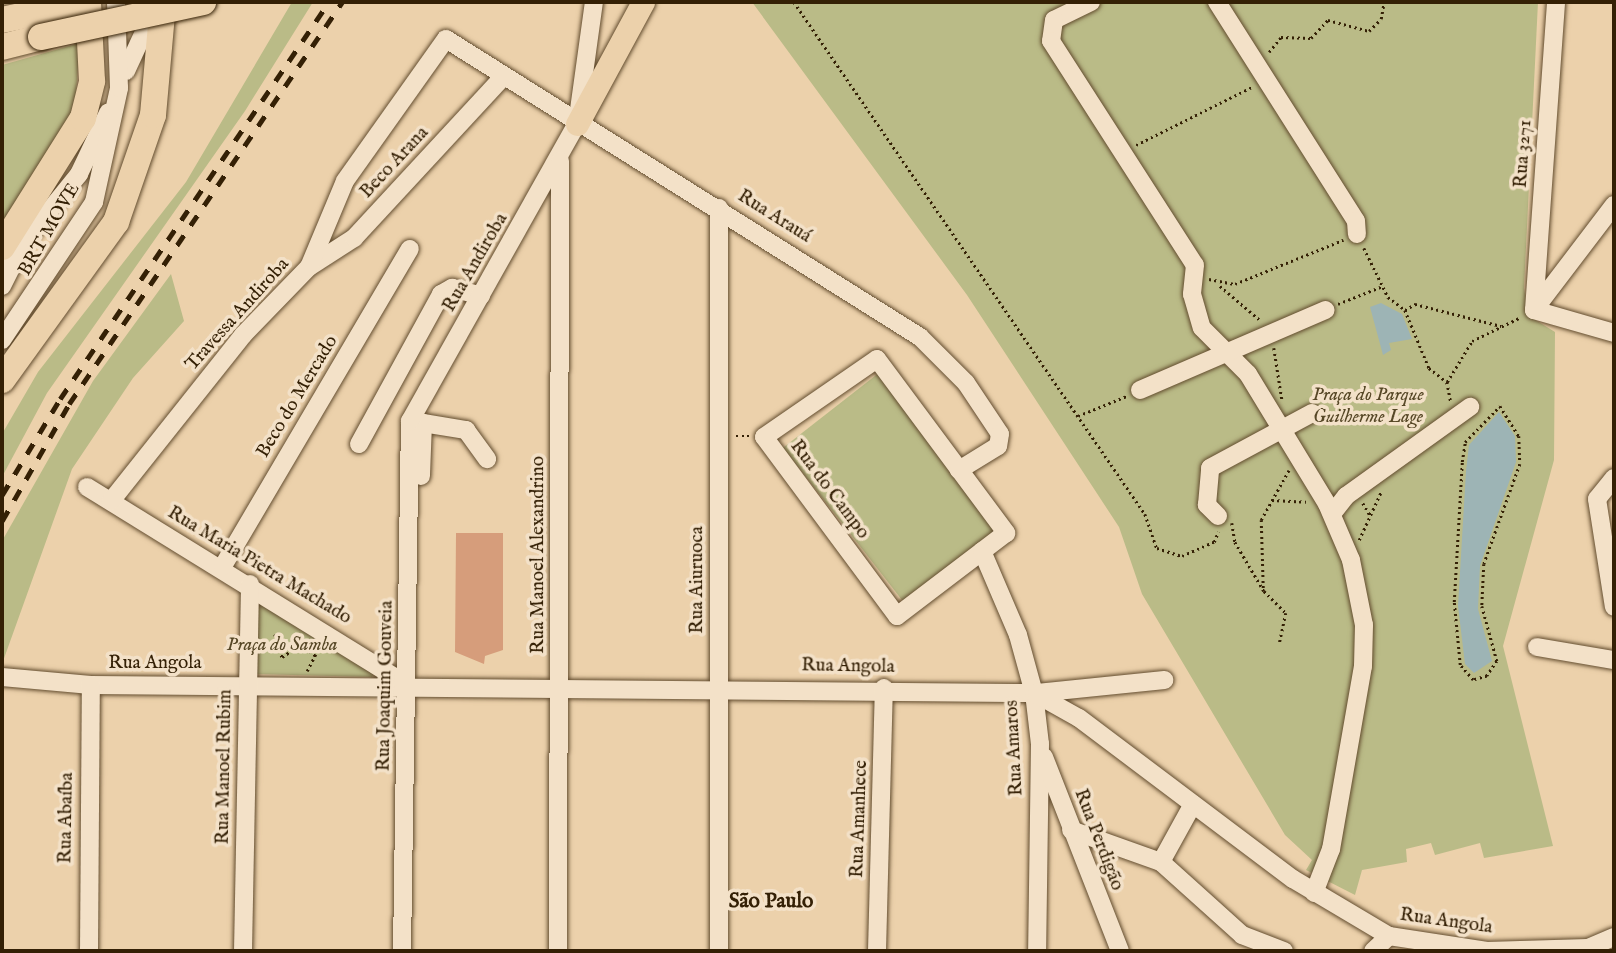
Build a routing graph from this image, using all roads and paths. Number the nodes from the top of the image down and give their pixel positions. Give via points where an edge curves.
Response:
1 (87, 2) edge
2 (116, 2) edge
3 (160, 2) edge
4 (203, 2) edge
5 (594, 2) edge
6 (643, 2) edge
7 (794, 2) edge
8 (1091, 2) edge
9 (1217, 2) edge
10 (1384, 2) edge
11 (1556, 2) edge
12 (2, 20) edge
13 (446, 39) joint
14 (3, 47) edge
15 (503, 77) junction
16 (1268, 79) junction
17 (119, 88) junction
18 (577, 124) junction
19 (1121, 153) junction
20 (560, 158) junction
21 (1614, 205) edge
22 (719, 208) junction
23 (1357, 234) junction
24 (13, 244) edge
25 (410, 249) dead end
26 (2, 257) edge
27 (1195, 265) junction
28 (309, 267) junction
29 (2, 286) edge
30 (1383, 286) junction
31 (481, 296) junction
32 (1326, 310) joint
33 (1405, 310) junction
34 (1534, 310) junction
35 (1504, 327) junction
36 (1614, 333) edge
37 (1227, 351) junction
38 (5, 363) edge
39 (1447, 382) junction
40 (1140, 390) joint
41 (1500, 406) joint
42 (1470, 407) dead end
43 (1312, 413) dead end
44 (1077, 416) junction
45 (417, 422) junction
46 (1444, 429) junction
47 (1281, 430) junction
48 (719, 435) junction
49 (764, 437) junction
50 (359, 444) dead end
51 (1298, 454) junction
52 (487, 460) dead end
53 (1396, 460) junction
54 (959, 470) junction
55 (1614, 478) edge
56 (87, 487) dead end
57 (1272, 500) junction
58 (111, 501) junction
59 (1606, 501) edge
60 (1329, 509) junction
61 (1218, 516) junction
62 (982, 551) junction
63 (1351, 560) junction
64 (223, 566) junction
65 (250, 584) junction
66 (417, 589) dead end
67 (1264, 591) junction
68 (1614, 607) edge
69 (321, 627) junction
70 (275, 634) dead end
71 (1280, 642) dead end
72 (1537, 648) dead end
73 (317, 657) junction
74 (1614, 660) edge
75 (2, 677) edge
76 (1164, 680) dead end
77 (407, 684) junction
78 (91, 685) junction
79 (247, 685) junction
80 (297, 685) junction
81 (561, 686) junction
82 (719, 686) junction
83 (884, 688) junction
84 (1034, 694) junction
85 (1040, 744) junction
86 (1193, 804) junction
87 (1071, 830) junction
88 (1161, 862) junction
89 (1314, 893) junction
90 (1389, 936) junction
91 (1614, 937) edge
92 (89, 951) edge
93 (243, 951) edge
94 (402, 951) edge
95 (558, 951) edge
96 (719, 951) edge
97 (877, 951) edge
98 (1037, 951) edge
99 (1120, 951) edge
100 (1284, 951) edge
101 (1373, 951) edge
102 (1487, 951) edge

1 - 12 highway
1 - 24 highway via 92,81 83,118
2 - 17 street, BRT MOVE
3 - 17 street
3 - 38 highway via 153,115 134,181 84,273
4 - 14 highway, bridge
5 - 18 street
6 - 18 main road
7 - 44 path
8 - 19 street via 1055,20 1051,41
9 - 16 street
10 - 16 path via 1381,19 1369,31 1328,20 1311,38 1282,37 1267,56
11 - 34 street, Rua 3271
13 - 15 street, Rua Arauá
13 - 28 street, Travessa Andiroba via 345,181
15 - 18 street, Rua Arauá
15 - 28 street, Beco Arana via 354,238
16 - 19 path
16 - 23 street via 1356,221
17 - 24 street, BRT MOVE via 79,174
17 - 38 street, BRT MOVE via 94,202
18 - 20 street, Rua Andiroba
18 - 22 street, Rua Arauá
19 - 27 street
20 - 31 street, Rua Andiroba
20 - 81 street, Rua Manoel Alexandrino
21 - 34 street
22 - 48 street, Rua Aiuruoca
22 - 54 street, Rua Arauá via 886,311 966,383 1002,440
23 - 27 path via 1227,286
23 - 30 path
24 - 26 street, BRT MOVE
24 - 29 street, BRT MOVE
25 - 64 street, Beco do Mercado
27 - 37 street via 1194,311 1202,328
28 - 58 street, Travessa Andiroba via 243,335
30 - 32 path
30 - 33 path
31 - 45 street, Rua Andiroba
31 - 50 street via 452,288 441,294
32 - 37 street
33 - 35 path via 1415,304
33 - 39 path via 1429,368
34 - 35 path
34 - 36 street
35 - 39 path via 1472,341
37 - 40 street
37 - 47 street
39 - 46 path via 1452,407
40 - 44 path
41 - 41 path via 1465,442 1462,462 1454,603 1460,665 1473,680 1487,677 1497,661 1482,606 1484,564 1520,464 1519,436
42 - 46 street
43 - 47 street
44 - 61 path via 1145,514 1157,548 1182,556 1199,551 1214,542
45 - 52 street via 466,430
45 - 66 street
45 - 77 street, Rua Joaquim Gouveia
46 - 53 street
47 - 51 street
47 - 61 street via 1210,468 1206,505
48 - 49 path
48 - 82 street, Rua Aiuruoca
49 - 54 street, Rua do Campo via 877,359
49 - 62 street, Rua do Campo via 897,615
51 - 57 path
51 - 60 street
53 - 60 street
53 - 63 path
54 - 62 street, Rua do Campo via 1006,531
55 - 59 street
56 - 58 street, Rua Maria Pietra Machado
57 - 60 path
57 - 67 path via 1257,550
58 - 64 street, Rua Maria Pietra Machado
59 - 68 street
60 - 63 street
61 - 67 path via 1233,523 1235,542
62 - 84 street, Rua Amaros via 1018,635
63 - 89 street via 1364,625 1363,666 1331,849
64 - 65 street, Rua Maria Pietra Machado
65 - 69 street, Rua Maria Pietra Machado
65 - 79 street, Rua Manoel Rubim
67 - 71 path via 1286,613
69 - 73 path
69 - 77 street, Rua Maria Pietra Machado
70 - 73 path via 282,657 301,644
72 - 74 street
73 - 80 path
75 - 78 street, Rua Angola
76 - 84 street
77 - 80 street, Rua Angola
77 - 81 street, Rua Angola
77 - 94 street, Rua Joaquim Gouveia
78 - 79 street, Rua Angola
78 - 92 street, Rua Abaíba
79 - 80 street, Rua Angola
79 - 93 street, Rua Manoel Rubim
81 - 82 street, Rua Angola
81 - 95 street, Rua Manoel Alexandrino
82 - 83 street, Rua Angola
82 - 96 street, Rua Aiuruoca
83 - 84 street, Rua Angola
83 - 97 street, Rua Amanhece
84 - 85 street, Rua Amaros
84 - 86 street, Rua Angola via 1079,718
85 - 87 street, Rua Perdigão
85 - 98 street, Rua Amaros
86 - 88 street
86 - 89 street, Rua Angola
87 - 88 street
87 - 99 street, Rua Perdigão
88 - 100 street via 1242,935
89 - 90 street, Rua Angola
90 - 101 street
90 - 102 street, Rua Angola
91 - 102 street, Rua Angola via 1588,948

